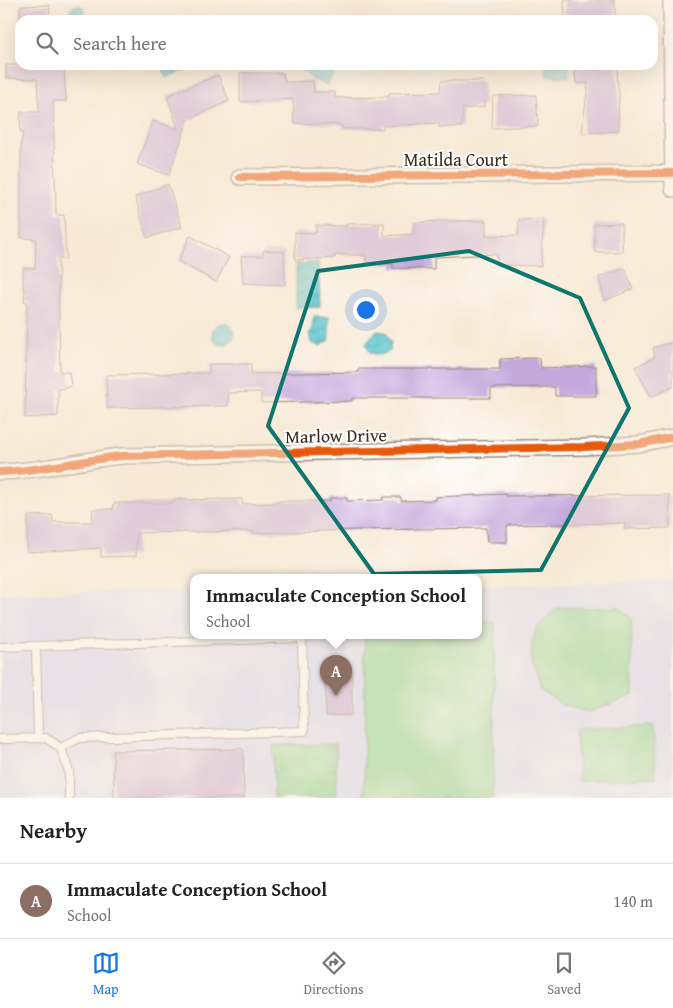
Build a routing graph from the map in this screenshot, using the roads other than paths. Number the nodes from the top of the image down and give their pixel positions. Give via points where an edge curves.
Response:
1 (671, 0) edge
2 (672, 174) edge
3 (240, 177) dead end
4 (673, 189) edge
5 (673, 437) edge
6 (0, 472) edge
7 (269, 639) edge
8 (302, 639) edge
9 (0, 646) edge
10 (36, 646) junction
11 (38, 738) junction
12 (0, 739) edge
13 (61, 748) junction
14 (68, 798) edge

1 - 2 street
2 - 3 street, Matilda Court
2 - 4 street
5 - 6 street, Marlow Drive via 639,444 584,446 122,456 60,467
7 - 10 lane
8 - 13 lane via 304,731 79,738
9 - 10 lane
10 - 11 lane
11 - 12 lane
11 - 13 lane via 46,738
13 - 14 lane via 69,772

